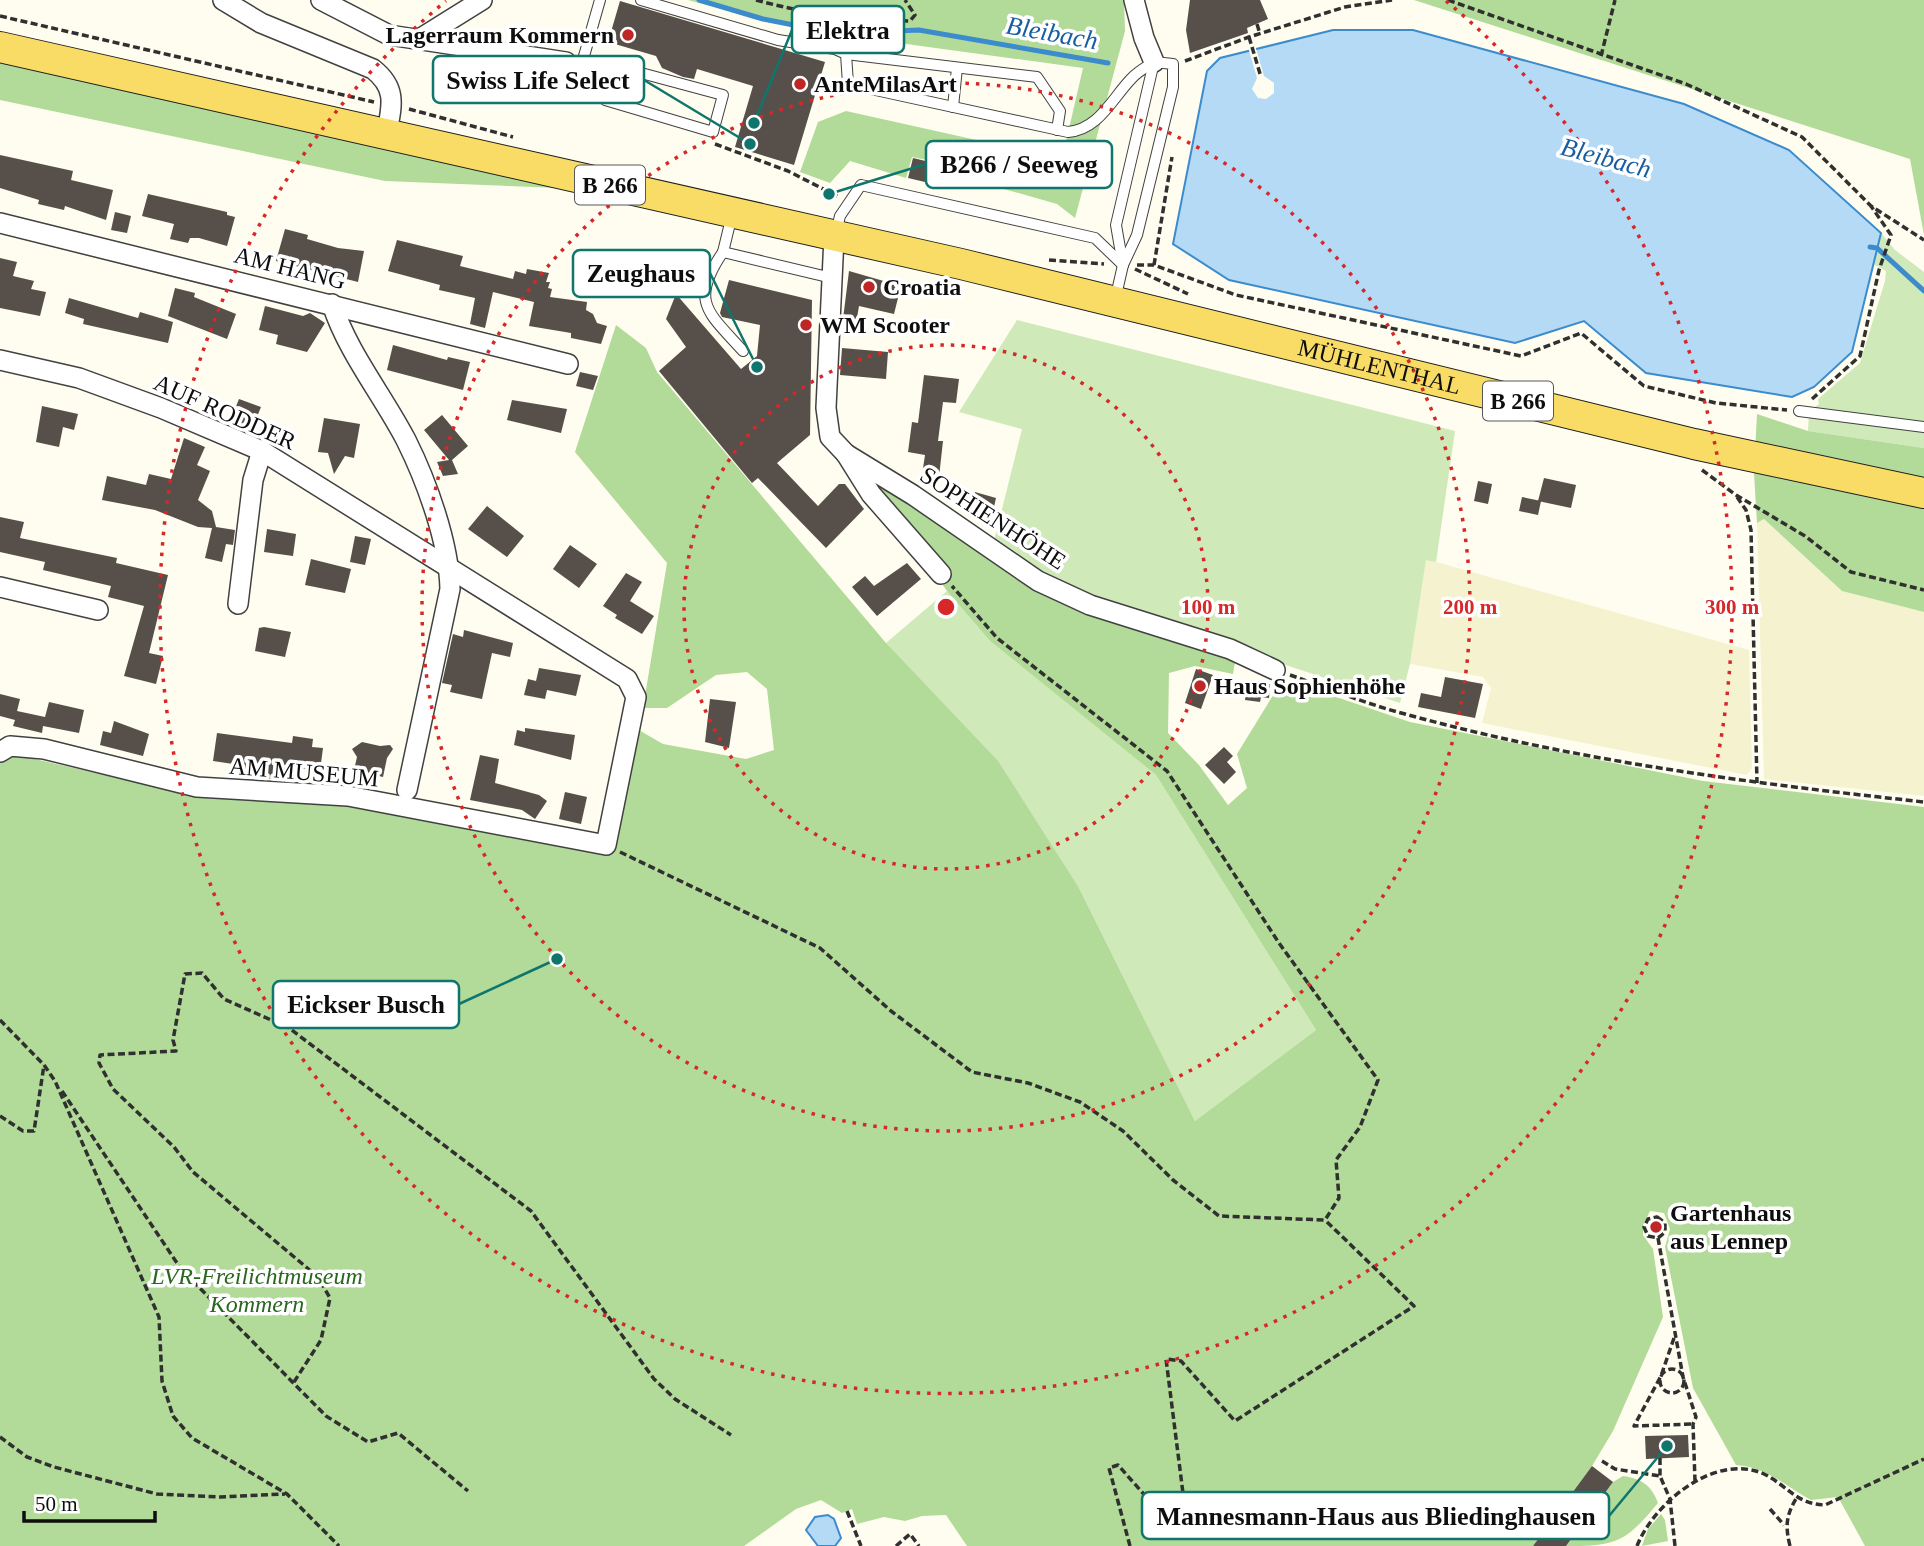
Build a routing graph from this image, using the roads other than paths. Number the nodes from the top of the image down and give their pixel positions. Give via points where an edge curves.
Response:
1 (223, 0) edge
2 (321, 0) edge
3 (482, 0) edge
4 (600, 0) edge
5 (641, 0) edge
6 (1134, 0) edge
7 (421, 38) junction
8 (0, 47) edge
9 (846, 54) junction
10 (574, 62) junction
11 (1154, 62) junction
12 (615, 66) junction
13 (957, 68) junction
14 (953, 107) junction
15 (390, 119) junction
16 (1057, 130) junction
17 (732, 214) junction
18 (0, 223) edge
19 (834, 237) junction
20 (723, 252) junction
21 (1123, 265) junction
22 (832, 278) junction
23 (1114, 301) junction
24 (331, 304) junction
25 (743, 351) dead end
26 (0, 360) edge
27 (568, 364) dead end
28 (1799, 411) road end
29 (1924, 427) edge
30 (262, 451) junction
31 (846, 454) junction
32 (1924, 493) edge
33 (450, 566) junction
34 (941, 574) road end
35 (0, 587) edge
36 (238, 604) dead end
37 (98, 610) dead end
38 (1275, 670) road end
39 (0, 752) edge
40 (407, 790) dead end
41 (606, 845) joint

1 - 15 street via 261,23 373,69 391,88
2 - 7 street via 388,35
3 - 7 street
4 - 10 lane
5 - 9 lane via 778,40
6 - 11 street
7 - 10 street
8 - 15 main road, B 266
9 - 13 lane
9 - 14 lane via 848,83
10 - 12 lane
11 - 16 lane via 1133,76 1097,120 1080,131
11 - 21 lane via 1116,225
11 - 21 lane via 1173,64 1173,87 1137,235
12 - 12 lane via 605,100 713,132 723,95
13 - 14 lane
13 - 16 lane via 1037,77 1060,111
14 - 16 lane
15 - 17 main road, B 266
17 - 19 main road, B 266
17 - 20 lane
18 - 24 street, AM HANG
19 - 21 lane via 840,216 860,185 1094,238
19 - 22 street
19 - 23 main road, MÜHLENTHAL / B 266
20 - 22 lane
20 - 25 lane via 705,278 708,312
21 - 23 lane
22 - 31 street via 826,408 830,437
23 - 32 main road, MÜHLENTHAL / B 266 via 1693,444
24 - 27 street, AM HANG
24 - 33 street via 340,328 407,441
26 - 30 street, AUF RODDER via 79,378
28 - 29 lane
30 - 33 street, AUF RODDER
30 - 36 street via 253,480
31 - 34 street via 871,494
31 - 38 street, SOPHIENHÖHE via 1038,581 1090,605 1230,649
33 - 40 street via 450,589
33 - 41 street, AUF RODDER via 626,678 636,697
35 - 37 street
39 - 41 street, AM MUSEUM via 10,746 44,749 197,787 348,796

